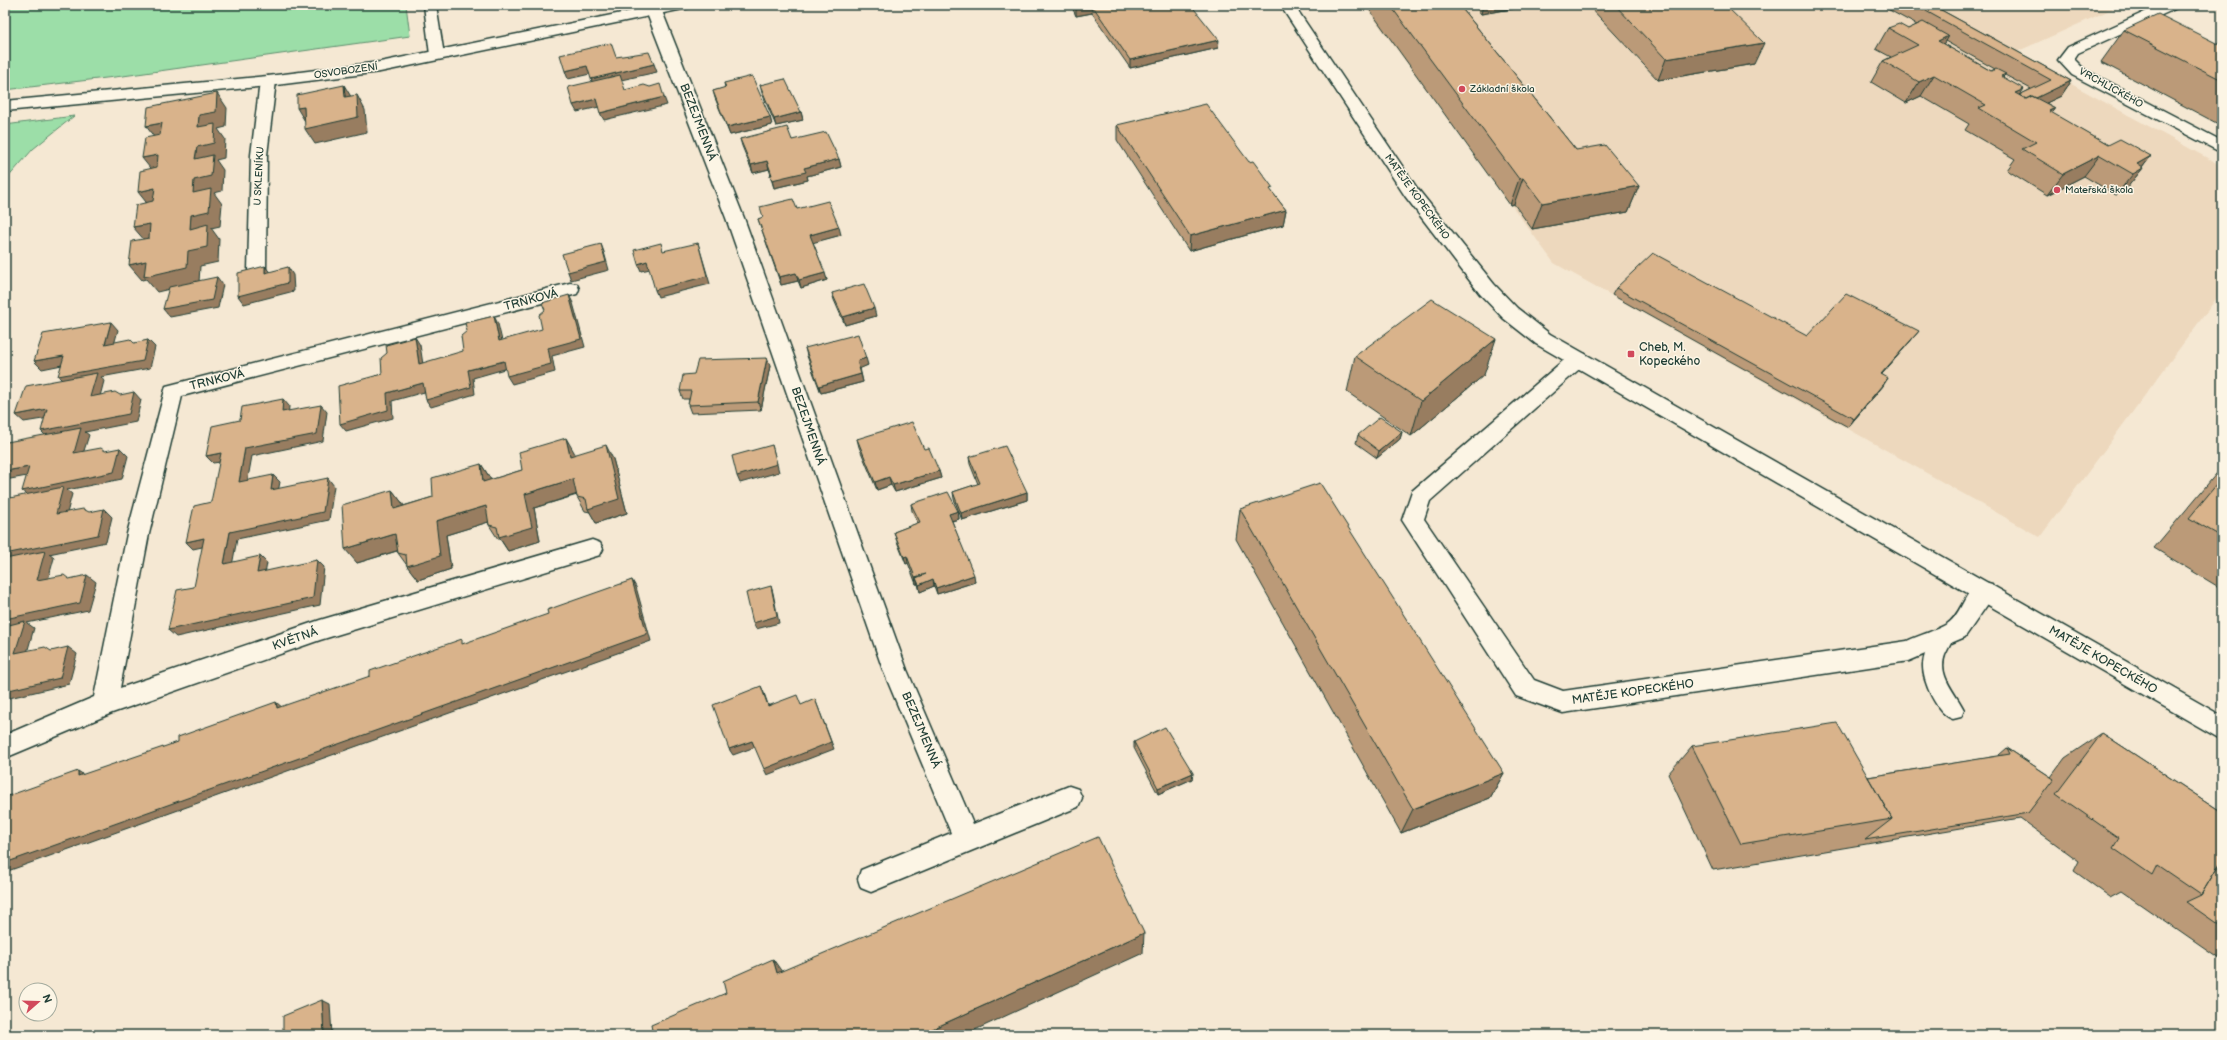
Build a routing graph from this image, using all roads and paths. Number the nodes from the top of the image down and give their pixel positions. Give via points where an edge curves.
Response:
1 (430, 5) edge
2 (683, 5) edge
3 (1287, 5) edge
4 (2172, 5) edge
5 (654, 11) junction
6 (437, 55) junction
7 (268, 82) junction
8 (5, 106) edge
9 (2222, 148) edge
10 (257, 271) edge
11 (570, 289) dead end
12 (1578, 359) junction
13 (592, 550) dead end
14 (1984, 591) junction
15 (1945, 635) junction
16 (106, 704) junction
17 (1953, 710) dead end
18 (2222, 729) edge
19 (5, 747) edge
20 (1069, 798) dead end
21 (967, 840) junction
22 (871, 879) dead end

1 - 6 lane
2 - 5 street, OSVOBOZENÍ
3 - 12 street, MATĚJE KOPECKÉHO via 1411,192 1487,289 1510,313 1543,339
4 - 9 street, VRCHLICKÉHO via 2073,50 2066,60 2078,72
5 - 6 street, OSVOBOZENÍ
5 - 21 street, BEZEJMENNÁ via 735,218 896,670
6 - 7 street, OSVOBOZENÍ via 380,67
7 - 8 street, OSVOBOZENÍ
7 - 10 street, U SKLENÍKU via 259,155
11 - 16 street, TRNKOVÁ via 174,391 138,534
12 - 14 street, MATĚJE KOPECKÉHO
12 - 15 street, MATĚJE KOPECKÉHO via 1420,497 1413,520 1525,688 1563,702 1909,651
13 - 16 street, KVĚTNÁ via 320,630
14 - 15 street, MATĚJE KOPECKÉHO via 1957,630
14 - 18 street, MATĚJE KOPECKÉHO
15 - 17 lane via 1934,659 1935,676
16 - 19 street, KVĚTNÁ
20 - 21 street
21 - 22 street

